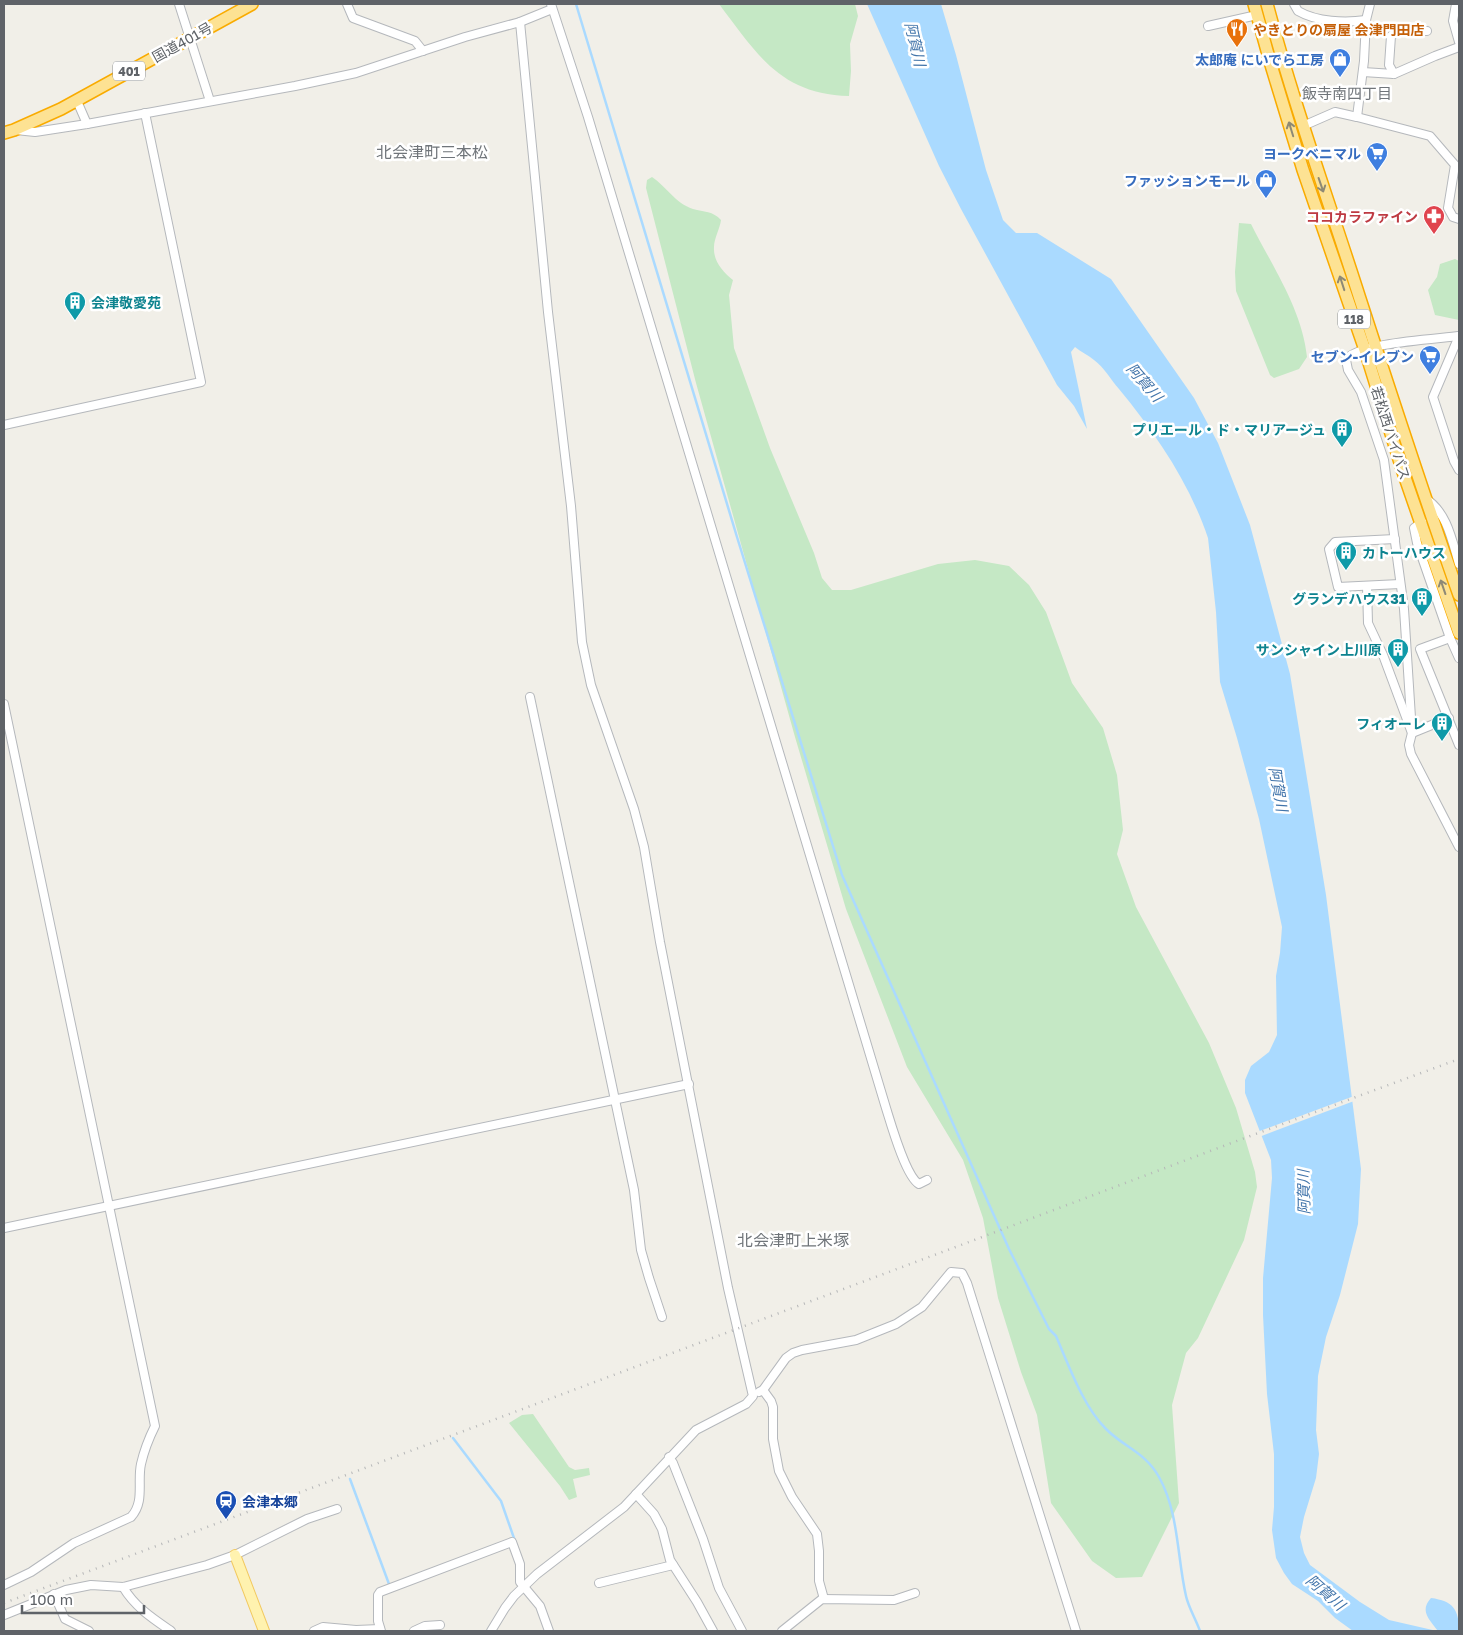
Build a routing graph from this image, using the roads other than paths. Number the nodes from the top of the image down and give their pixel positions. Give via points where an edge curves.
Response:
1 (179, 4) edge
2 (252, 4) edge
3 (347, 4) edge
4 (1267, 4) edge
5 (1294, 4) edge
6 (1370, 4) edge
7 (1456, 4) edge
8 (551, 6) edge
9 (1256, 10) edge
10 (1366, 20) junction
11 (520, 22) junction
12 (1208, 26) dead end
13 (1426, 31) dead end
14 (191, 37) junction
15 (1459, 42) edge
16 (1459, 47) edge
17 (423, 51) junction
18 (1363, 72) junction
19 (1394, 74) junction
20 (77, 101) junction
21 (210, 101) junction
22 (145, 113) junction
23 (1357, 117) junction
24 (87, 124) junction
25 (1303, 126) junction
26 (9, 132) edge
27 (1459, 219) edge
28 (1459, 336) edge
29 (1371, 348) junction
30 (4, 425) edge
31 (1459, 470) edge
32 (1425, 498) junction
33 (1459, 535) edge
34 (1451, 537) junction
35 (1395, 539) junction
36 (1459, 564) edge
37 (1400, 584) junction
38 (1367, 586) junction
39 (1459, 595) edge
40 (1455, 635) edge
41 (1420, 649) junction
42 (1407, 652) junction
43 (1459, 658) edge
44 (530, 697) dead end
45 (4, 704) edge
46 (1448, 718) junction
47 (1412, 733) junction
48 (1459, 744) edge
49 (1459, 848) edge
50 (689, 1084) junction
51 (615, 1099) junction
52 (927, 1180) dead end
53 (109, 1207) junction
54 (4, 1228) edge
55 (662, 1318) dead end
56 (763, 1390) junction
57 (753, 1396) junction
58 (669, 1457) junction
59 (636, 1494) junction
60 (337, 1509) dead end
61 (235, 1555) junction
62 (673, 1565) junction
63 (599, 1583) dead end
64 (4, 1584) edge
65 (123, 1587) junction
66 (523, 1588) junction
67 (915, 1593) dead end
68 (54, 1594) junction
69 (824, 1599) junction
70 (4, 1615) edge
71 (440, 1625) dead end
72 (380, 1630) edge
73 (89, 1631) edge
74 (171, 1631) edge
75 (264, 1631) edge
76 (314, 1631) edge
77 (414, 1631) edge
78 (491, 1631) edge
79 (549, 1631) edge
80 (713, 1631) edge
81 (742, 1631) edge
82 (782, 1631) edge
83 (1076, 1631) edge

1 - 14 street
2 - 14 highway, 国道401号 / 401
3 - 17 street via 353,18 415,41
4 - 25 highway, 若松西バイパス / 118
5 - 10 street via 1298,11 1316,18 1346,22
6 - 10 street
7 - 15 street via 1453,21
8 - 11 street
8 - 52 street via 599,152 886,1108 914,1182 918,1184
9 - 12 street
29 -> 9 highway, 若松西バイパス / 118 via 1303,170
10 - 18 street
11 - 17 street
11 - 50 street via 582,642 590,685 634,809 644,847
13 - 19 street via 1398,32 1391,36 1389,65
14 - 20 highway, 国道401号 / 401
14 - 21 street
16 - 19 street
17 - 21 street via 356,73
18 - 19 street
18 - 23 street
20 - 24 street
20 - 26 highway, 国道401号 / 401
21 - 22 street
22 - 24 street
22 - 30 street via 201,382
23 - 25 street via 1334,112
23 - 27 street via 1430,136 1455,165 1448,208 1453,217
24 - 26 street via 35,132
25 -> 29 highway, 若松西バイパス / 118
28 - 29 street
28 - 31 street via 1433,397
29 - 32 highway, 若松西バイパス / 118
29 - 35 street via 1349,355 1346,360 1361,392 1384,460
29 - 40 highway, 若松西バイパス / 118 via 1402,469 1422,522
32 - 34 street via 1437,508
32 - 39 highway, 若松西バイパス / 118
33 - 34 street
34 - 36 street
35 - 37 street
35 - 38 street via 1334,542 1329,549 1338,587
37 - 38 street
37 - 42 street
38 - 47 street via 1368,623
40 - 41 street
40 - 43 street
41 - 42 street
41 - 46 street
42 - 47 street
44 - 51 street
45 - 53 street
46 - 47 street
46 - 48 street
47 - 49 street via 1411,754
50 - 51 street
50 - 57 street via 728,1288
51 - 53 street
51 - 55 street via 636,1205 641,1250
53 - 54 street
53 - 64 street via 155,1426 140,1466 139,1503 130,1516 74,1543 31,1572
56 - 57 street
56 - 69 street via 773,1407 778,1471 817,1534 819,1581
56 - 83 street via 786,1358 802,1350 851,1341 878,1332 922,1307 951,1272 962,1273
57 - 58 street via 746,1404 696,1430
58 - 59 street
58 - 81 street via 704,1539 719,1588
59 - 62 street via 654,1514 662,1529
59 - 66 street
60 - 61 street via 307,1519
61 - 65 street
61 - 75 main road
62 - 63 street
62 - 80 street
65 - 68 street via 91,1585
65 - 74 street via 139,1609
66 - 72 street via 520,1564 512,1542 380,1592
66 - 78 street
66 - 79 street via 540,1606
67 - 69 street via 894,1600
68 - 70 street
68 - 73 street via 66,1619
69 - 82 street
71 - 77 street
72 - 76 street via 323,1627

